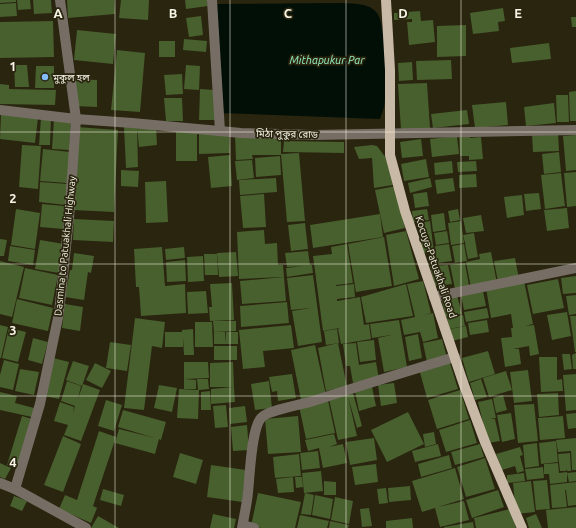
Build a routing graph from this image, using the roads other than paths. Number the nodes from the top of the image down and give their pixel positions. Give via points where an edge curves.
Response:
1 (60, 0) edge
2 (212, 0) edge
3 (386, 0) edge
4 (0, 110) edge
5 (76, 119) junction
6 (576, 130) edge
7 (220, 131) junction
8 (390, 134) junction
9 (576, 268) edge
10 (434, 297) junction
11 (454, 357) junction
12 (0, 483) edge
13 (15, 488) junction
14 (242, 527) edge
15 (86, 528) edge
16 (254, 528) edge
17 (522, 528) edge

1 - 5 street, Dasmina to Patuakhali Highway
2 - 7 street
3 - 8 main road, Kocuya-Patuakhali Road
4 - 5 street, মিঠা পুকুর রোড
5 - 7 street, মিঠা পুকুর রোড
5 - 13 street, Dasmina to Patuakhali Highway via 59,313 40,404
6 - 8 street, মিঠা পুকুর রোড
7 - 8 street, মিঠা পুকুর রোড via 314,135
8 - 10 main road, Kocuya-Patuakhali Road via 390,155 403,204
9 - 10 street
10 - 11 main road, Kocuya-Patuakhali Road
11 - 14 street via 311,402 270,412 262,417 257,427
11 - 17 main road, Kocuya-Patuakhali Road via 485,442
12 - 13 street
13 - 15 street
14 - 16 street

